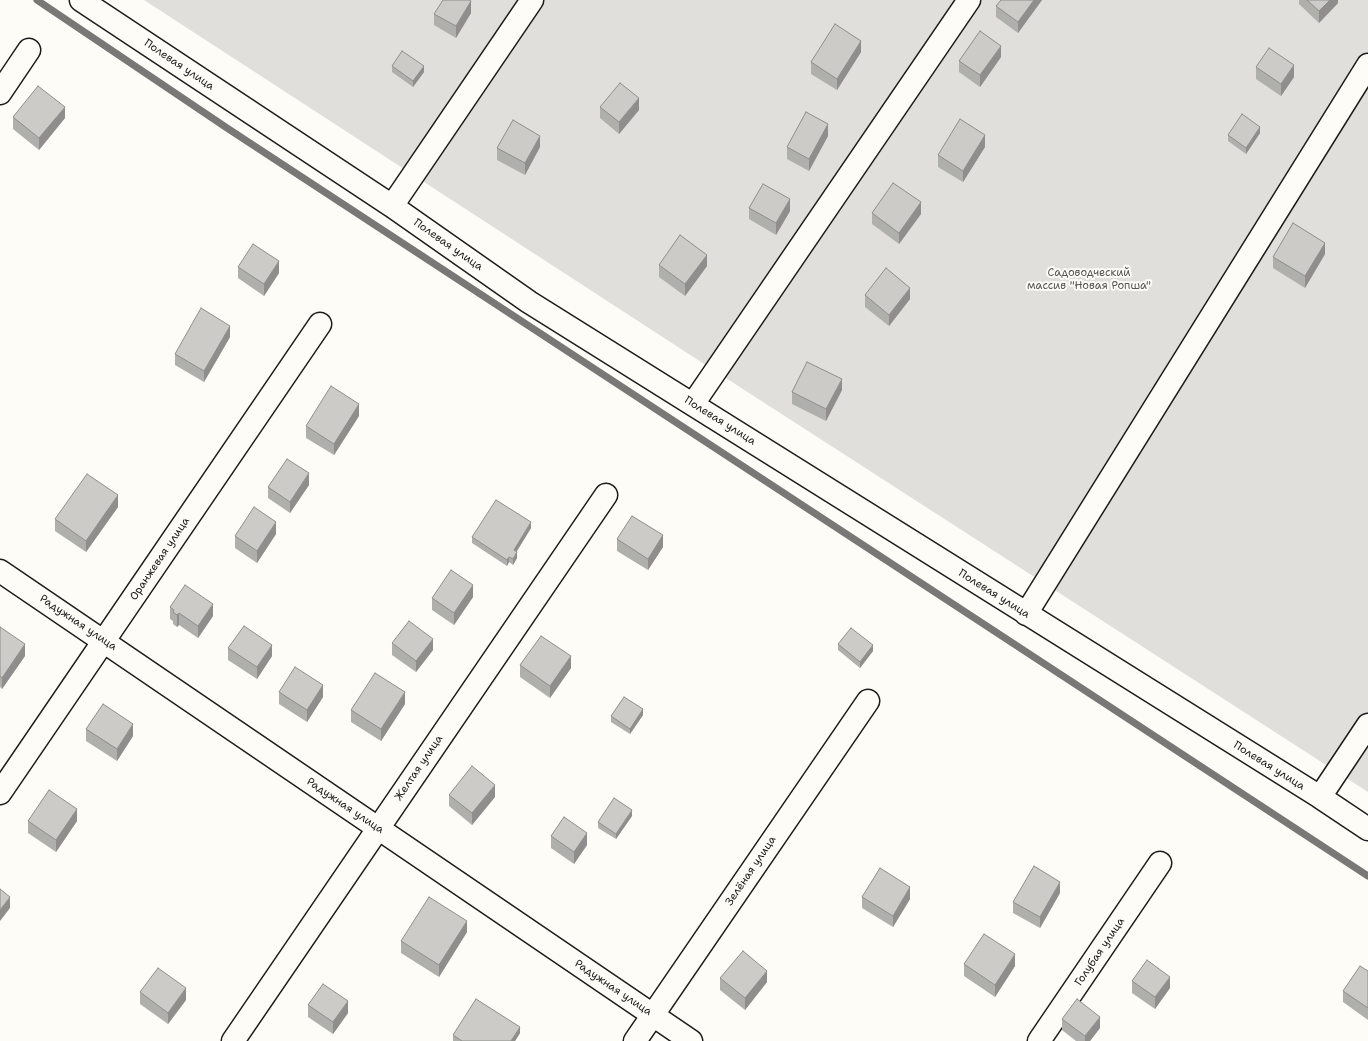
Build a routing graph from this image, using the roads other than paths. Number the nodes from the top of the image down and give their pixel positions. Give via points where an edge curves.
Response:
1 (532, 0) edge
2 (969, 0) edge
3 (84, 1) edge
4 (29, 50) dead end
5 (1368, 65) edge
6 (0, 93) edge
7 (392, 206) junction
8 (320, 324) dead end
9 (693, 404) junction
10 (606, 495) dead end
11 (0, 571) edge
12 (1026, 614) junction
13 (104, 642) junction
14 (868, 701) dead end
15 (1368, 725) edge
16 (0, 794) edge
17 (1320, 797) junction
18 (378, 828) junction
19 (1368, 829) edge
20 (1160, 863) dead end
21 (653, 1015) junction
22 (233, 1041) edge
23 (635, 1041) edge
24 (691, 1041) edge
25 (1039, 1041) edge

1 - 7 street
2 - 9 street
3 - 7 street, Полевая улица
4 - 6 street
5 - 12 street
7 - 9 street, Полевая улица via 529,302
8 - 13 street, Оранжевая улица
9 - 12 street, Полевая улица
10 - 18 street, Желтая улица
11 - 13 street, Радужная улица
12 - 17 street, Полевая улица
13 - 16 street, Оранжевая улица
13 - 18 street, Радужная улица
14 - 21 street, Зелёная улица
15 - 17 street
17 - 19 street, Полевая улица
18 - 21 street, Радужная улица
18 - 22 street, Желтая улица
20 - 25 street, Голубая улица
21 - 23 street, Зелёная улица
21 - 24 street, Радужная улица

